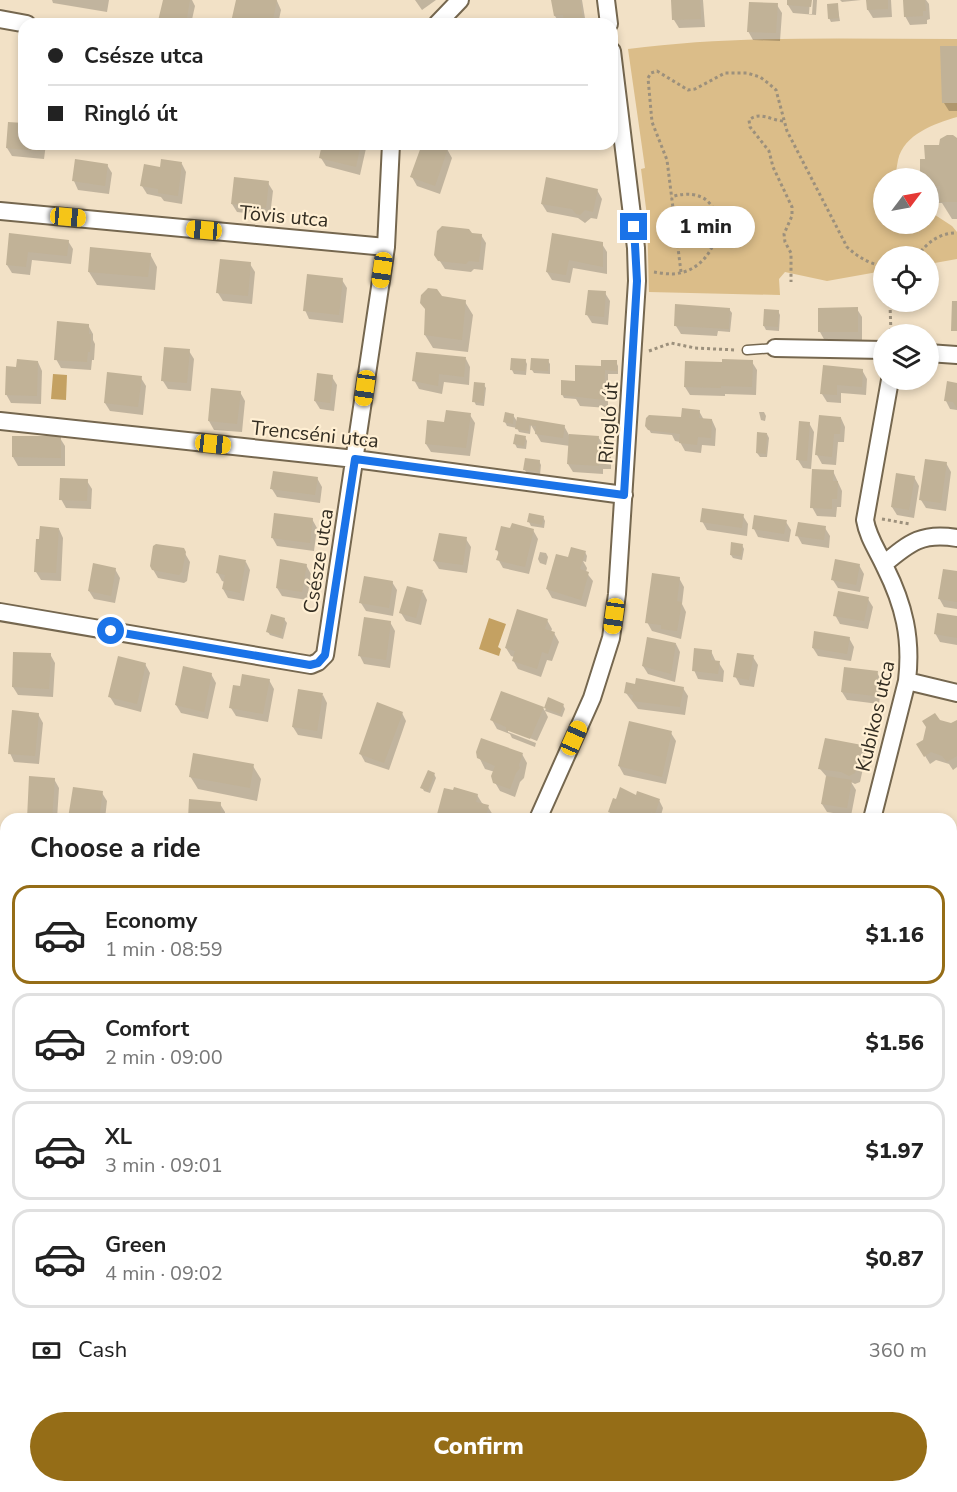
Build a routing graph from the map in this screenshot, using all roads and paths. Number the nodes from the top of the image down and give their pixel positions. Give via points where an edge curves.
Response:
1 (460, 0) edge
2 (606, 0) edge
3 (443, 18) edge
4 (608, 18) edge
5 (0, 19) edge
6 (18, 22) edge
7 (618, 98) edge
8 (783, 121) junction
9 (391, 150) edge
10 (671, 197) junction
11 (0, 211) edge
12 (957, 233) edge
13 (926, 246) edge
14 (386, 247) junction
15 (873, 264) edge
16 (637, 270) junction
17 (681, 272) junction
18 (791, 282) dead end
19 (775, 348) joint
20 (747, 350) joint
21 (873, 350) edge
22 (633, 353) junction
23 (939, 353) edge
24 (957, 355) edge
25 (888, 390) edge
26 (0, 421) edge
27 (355, 459) junction
28 (624, 495) junction
29 (957, 538) edge
30 (884, 564) junction
31 (0, 612) edge
32 (907, 681) junction
33 (957, 693) edge
34 (541, 813) edge
35 (874, 813) edge

1 - 3 street
2 - 4 street
5 - 6 street
7 - 16 street, Ringló út
8 - 10 path via 776,90 760,77 724,73 688,90 661,72 651,73 648,78 652,123 667,160
8 - 15 path via 847,247
8 - 18 path via 760,114 749,120 769,151 792,207 784,234 791,253
9 - 14 street, Csésze utca
10 - 17 path
10 - 17 path via 694,194 711,205 717,217 718,231 708,255
11 - 14 street, Tövis utca
12 - 13 path via 946,233
14 - 27 street, Csésze utca
16 - 17 path
16 - 22 street, Ringló út
19 - 20 lane
19 - 21 street
20 - 22 path via 670,343 647,353
22 - 28 street, Ringló út
23 - 24 street
25 - 30 street, Kubikos utca via 865,520 871,542
26 - 27 street, Trencséni utca
27 - 28 street, Trencséni utca
27 - 31 street, Csésze utca via 325,655 318,663 310,665
28 - 34 street, Ringló út via 611,638 592,698
29 - 30 street via 932,535
30 - 32 street, Kubikos utca via 909,638
32 - 33 street
32 - 35 street, Kubikos utca

